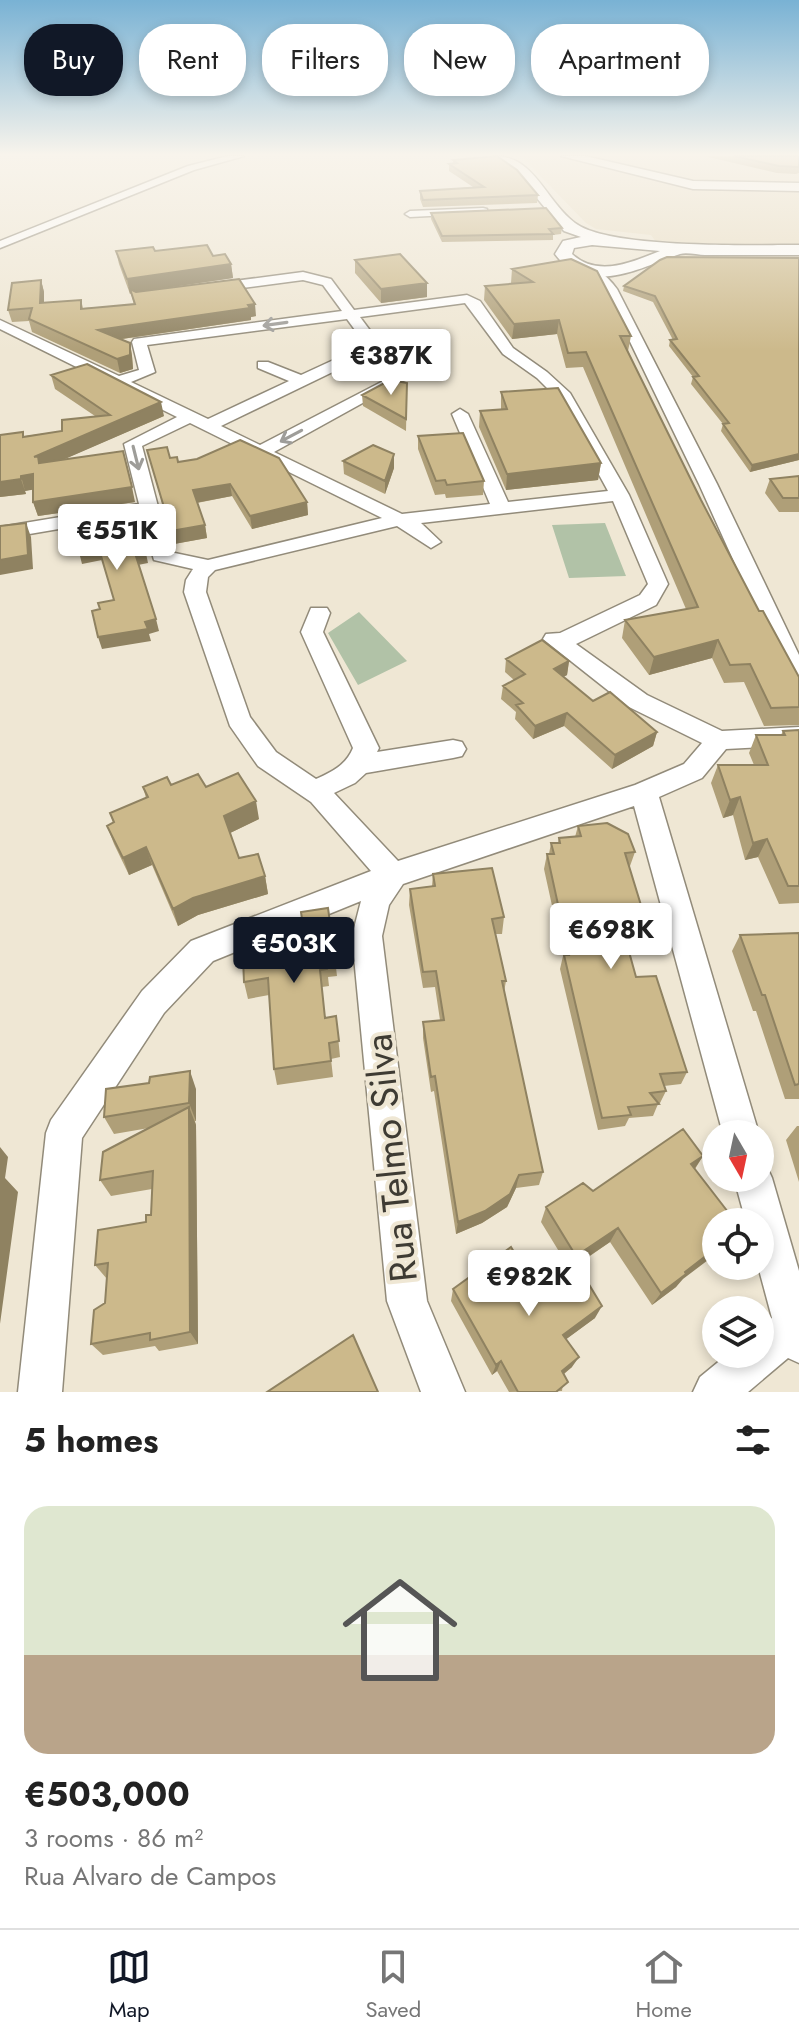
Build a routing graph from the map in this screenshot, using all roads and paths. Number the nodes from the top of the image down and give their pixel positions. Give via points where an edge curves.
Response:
1 (60, 221) edge
2 (556, 221) edge
3 (569, 236) junction
4 (0, 245) edge
5 (634, 246) junction
6 (697, 250) junction
7 (799, 250) edge
8 (642, 263) junction
9 (577, 266) junction
10 (625, 270) junction
11 (611, 289) junction
12 (198, 290) edge
13 (352, 313) junction
14 (0, 324) edge
15 (375, 346) junction
16 (263, 365) dead end
17 (302, 381) junction
18 (118, 382) junction
19 (460, 414) dead end
20 (199, 421) junction
21 (260, 452) junction
22 (620, 495) junction
23 (149, 508) junction
24 (502, 509) junction
25 (399, 520) junction
26 (0, 533) edge
27 (431, 542) dead end
28 (208, 566) junction
29 (319, 613) dead end
30 (797, 670) edge
31 (799, 736) edge
32 (719, 740) junction
33 (453, 749) dead end
34 (361, 764) junction
35 (313, 790) junction
36 (644, 792) junction
37 (393, 875) junction
38 (737, 1120) edge
39 (757, 1192) edge
40 (797, 1334) edge
41 (40, 1392) edge
42 (443, 1392) edge
43 (715, 1392) edge

1 - 4 street
2 - 3 street
3 - 5 street
3 - 9 street via 563,254
5 - 6 street
5 - 8 street via 643,255
6 - 7 street
6 - 8 street
8 - 10 street
9 - 10 street
9 - 11 street via 600,276
10 - 11 street via 613,279
11 - 30 street
12 - 13 street via 317,278 327,282
13 - 15 street
13 -> 18 street via 139,342 147,372
13 - 22 street via 457,298 475,304 508,351 564,396
14 - 18 street
15 - 17 street
15 -> 21 street via 398,379
16 - 17 street
17 - 20 street
18 - 20 street
19 - 24 street
20 - 21 street
20 -> 23 street via 133,444
21 - 25 street
22 - 24 street
22 - 32 street via 658,584 648,600 557,641 638,701
23 - 26 street
23 - 28 street via 161,556
24 - 25 street
25 - 27 street
25 - 28 street
28 - 35 street via 194,582 195,592 239,720 267,759
29 - 34 street via 312,632 366,748
31 - 32 street
32 - 36 street via 693,771
33 - 34 street
34 - 35 street via 344,780
35 - 37 street
36 - 37 street
36 - 38 street
37 - 41 street via 202,951 153,1002 87,1098 64,1133
37 - 42 street, Rua Telmo Silva via 375,902 367,936 407,1301
39 - 40 street
40 - 43 street

